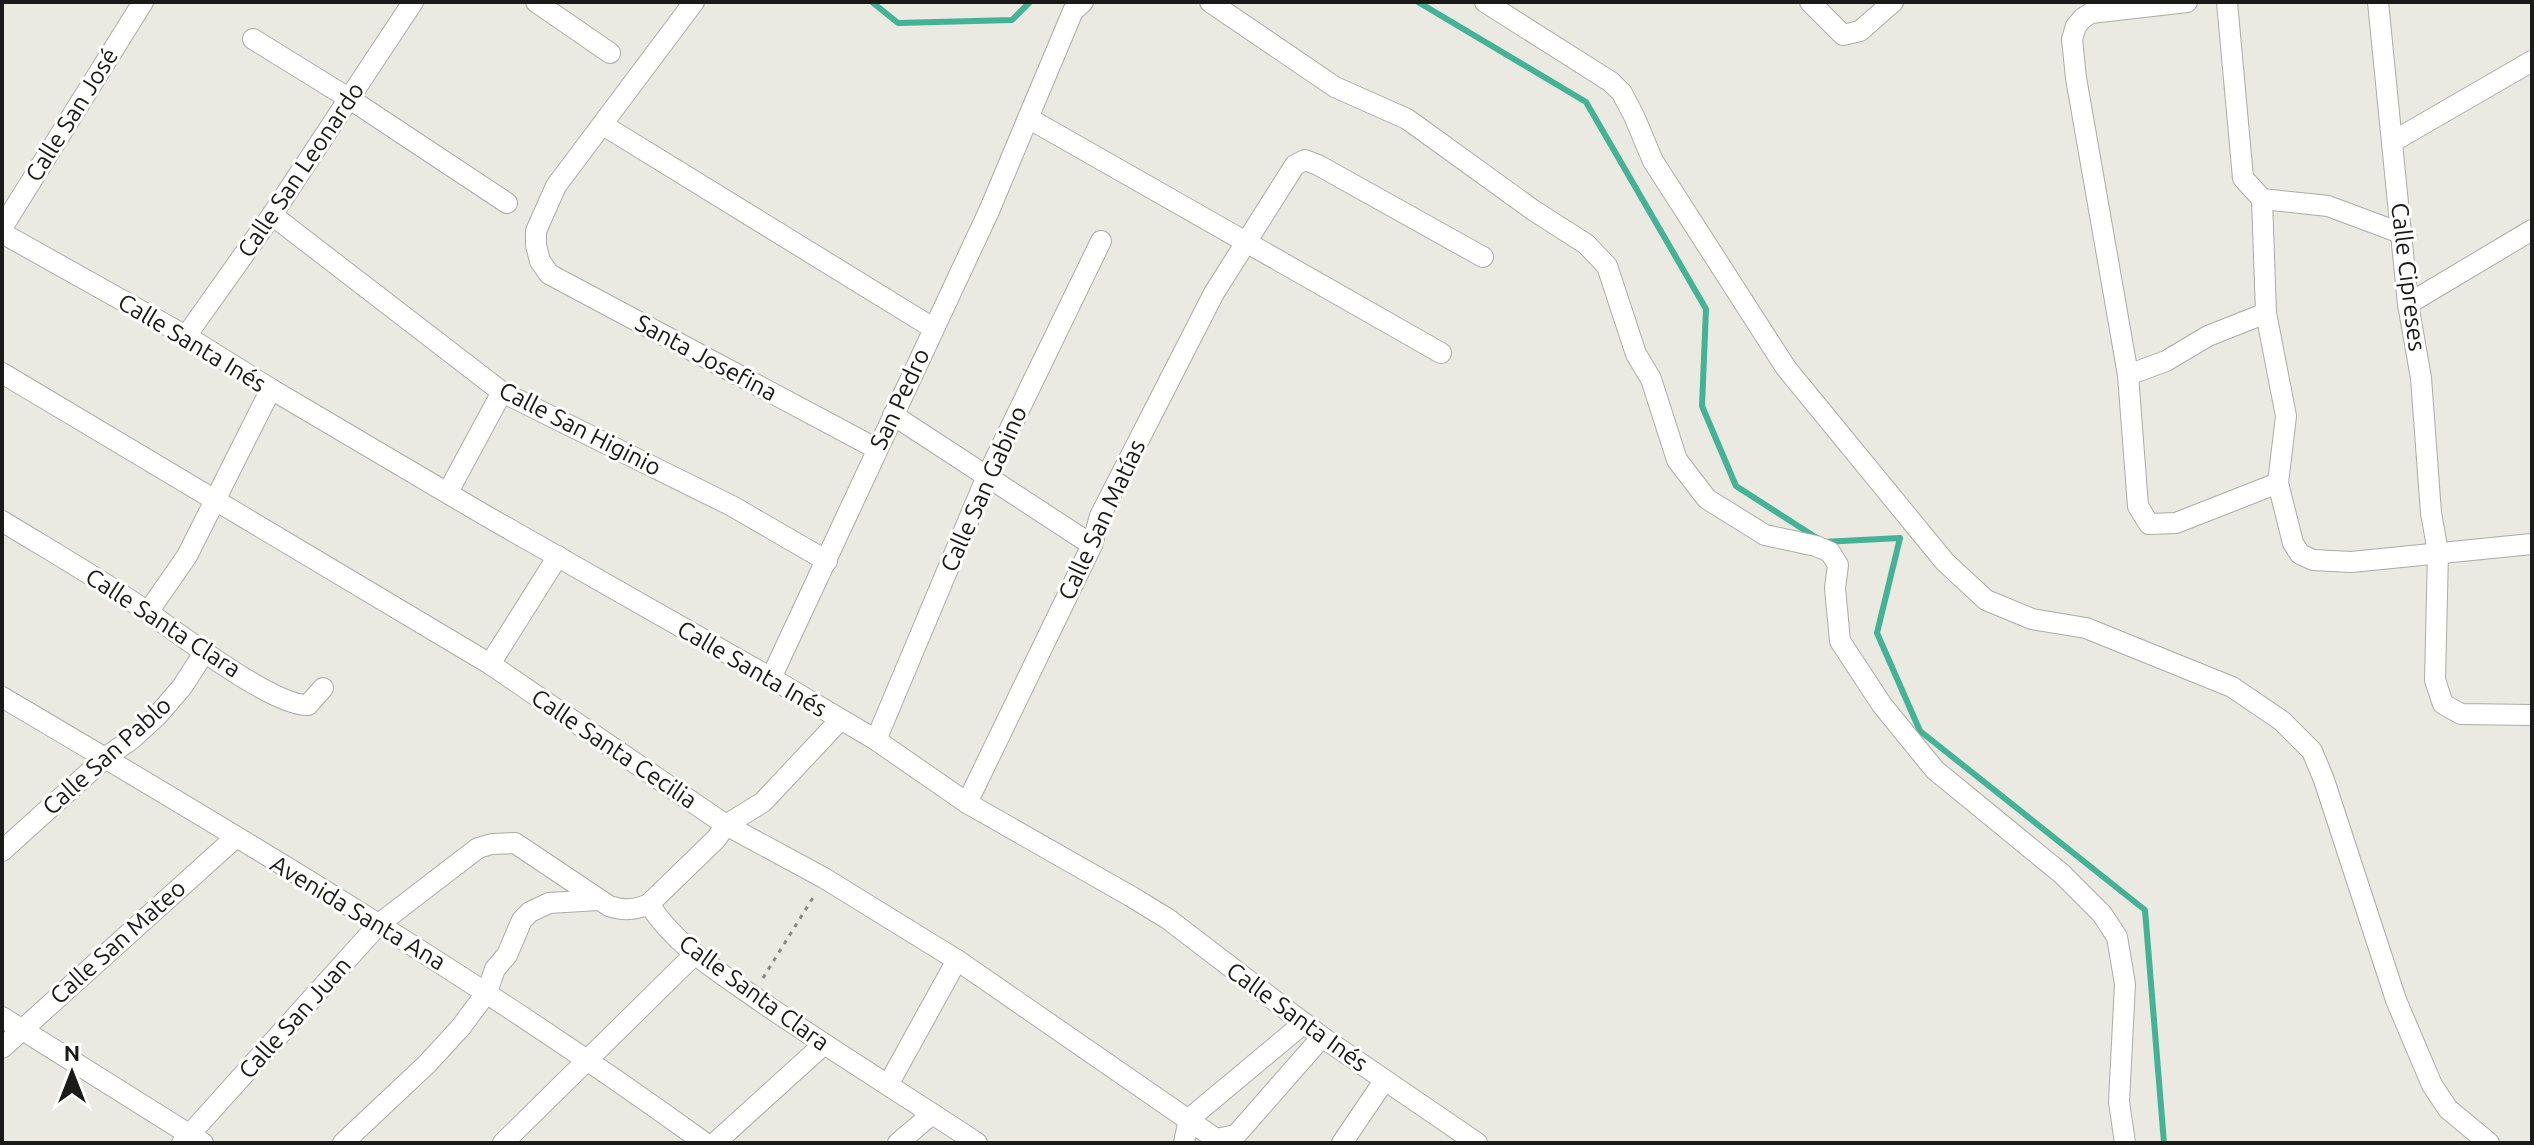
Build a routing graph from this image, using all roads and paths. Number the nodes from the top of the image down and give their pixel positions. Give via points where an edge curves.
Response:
1 (143, 2) edge
2 (413, 2) edge
3 (536, 2) edge
4 (694, 2) edge
5 (1083, 2) edge
6 (1210, 2) edge
7 (1485, 2) edge
8 (1810, 2) edge
9 (1893, 2) edge
10 (2187, 2) edge
11 (2227, 2) edge
12 (2378, 2) edge
13 (253, 39) dead end
14 (610, 53) dead end
15 (2532, 61) edge
16 (350, 99) junction
17 (1028, 118) junction
18 (603, 125) junction
19 (2392, 142) junction
20 (2262, 199) junction
21 (507, 203) dead end
22 (2306, 204) junction
23 (272, 215) junction
24 (2532, 230) edge
25 (2, 231) edge
26 (2403, 234) junction
27 (1101, 241) dead end
28 (1245, 241) junction
29 (2264, 255) junction
30 (1483, 257) dead end
31 (2408, 304) junction
32 (2266, 313) junction
33 (933, 328) junction
34 (186, 336) junction
35 (1441, 353) dead end
36 (2, 373) edge
37 (2128, 375) junction
38 (271, 389) junction
39 (502, 392) junction
40 (893, 415) junction
41 (877, 449) junction
42 (987, 476) junction
43 (2278, 483) junction
44 (448, 492) junction
45 (216, 500) junction
46 (2, 521) edge
47 (2532, 544) edge
48 (1092, 545) junction
49 (2438, 552) junction
50 (558, 556) junction
51 (827, 561) junction
52 (148, 612) junction
53 (204, 653) junction
54 (490, 664) junction
55 (771, 678) junction
56 (323, 688) dead end
57 (2, 697) edge
58 (2532, 715) edge
59 (840, 720) junction
60 (876, 740) junction
61 (105, 758) junction
62 (967, 803) junction
63 (726, 825) junction
64 (235, 838) junction
65 (2, 851) edge
66 (824, 878) junction
67 (598, 900) junction
68 (649, 904) junction
69 (379, 924) junction
70 (695, 954) junction
71 (957, 960) junction
72 (487, 992) junction
73 (752, 995) junction
74 (2, 1017) edge
75 (1304, 1023) junction
76 (21, 1028) junction
77 (1322, 1037) junction
78 (823, 1045) junction
79 (2, 1048) edge
80 (589, 1060) junction
81 (1384, 1081) junction
82 (888, 1085) junction
83 (932, 1114) junction
84 (1189, 1119) junction
85 (192, 1140) edge
86 (343, 1143) edge
87 (503, 1143) edge
88 (705, 1143) edge
89 (715, 1143) edge
90 (898, 1143) edge
91 (977, 1143) edge
92 (1184, 1143) edge
93 (1342, 1143) edge
94 (1477, 1143) edge
95 (2125, 1143) edge
96 (2489, 1143) edge

1 - 25 street, Calle San José
2 - 16 street, Calle San Leonardo
3 - 14 street
4 - 18 street
5 - 17 street, San Pedro via 1073,11
6 - 95 street via 1335,87 1407,119 1586,244 1607,266 1677,460 1707,499 1765,535 1830,552 1838,565 1840,641 1882,705 1935,770 2062,874 2117,937 2125,984 2119,1102
7 - 96 street via 1622,93 1653,161 1786,368 1955,572 1986,600 2032,619 2086,628 2232,687 2282,721 2312,751 2396,1000 2432,1085 2448,1109
8 - 9 street via 1843,35 1860,31
10 - 37 street via 2091,13 2076,26 2072,39
11 - 20 street via 2243,178
12 - 19 street, Calle Cipreses
13 - 16 street
15 - 19 street
16 - 21 street
16 - 23 street, Calle San Leonardo
17 - 28 street
17 - 33 street, San Pedro
18 - 33 street
18 - 41 street, Santa Josefina via 556,186 536,231 540,261 549,274
19 - 26 street, Calle Cipreses
20 - 22 street
20 - 29 street
22 - 26 street via 2328,206
22 - 29 street via 2281,215
23 - 34 street, Calle San Leonardo
23 - 39 street, Calle San Higinio
24 - 31 street
25 - 34 street, Calle Santa Inés
26 - 31 street, Calle Cipreses
27 - 42 street, Calle San Gabino
28 - 30 street, Calle San Matías via 1295,165 1305,160
28 - 35 street
28 - 48 street, Calle San Matías via 1100,516
29 - 32 street
31 - 49 street, Calle Cipreses via 2421,378
32 - 37 street
32 - 43 street via 2286,416
33 - 40 street, San Pedro
34 - 38 street, Calle Santa Inés
36 - 45 street, Calle Santa Cecilia
37 - 43 street via 2138,506 2149,524 2176,523
38 - 44 street, Calle Santa Inés
38 - 45 street
39 - 44 street
39 - 51 street, Calle San Higinio via 732,506
40 - 41 street, San Pedro
40 - 42 street
41 - 51 street, San Pedro
42 - 48 street
42 - 60 street, Calle San Gabino
43 - 49 street via 2293,543 2313,560 2351,562
44 - 50 street, Calle Santa Inés
45 - 52 street via 187,556
45 - 54 street, Calle Santa Cecilia
46 - 52 street, Calle Santa Clara
47 - 49 street
48 - 62 street, Calle San Matías
49 - 58 street, Calle Cipreses via 2435,680 2443,704 2461,714
50 - 54 street
50 - 55 street, Calle Santa Inés
51 - 55 street, San Pedro
52 - 53 street, Calle Santa Clara
53 - 56 street, Calle Santa Clara via 299,705 308,705
53 - 61 street, Calle San Pablo via 157,716
54 - 63 street, Calle Santa Cecilia
55 - 59 street, Calle Santa Inés
57 - 61 street, Avenida Santa Ana
59 - 60 street, Calle Santa Inés
59 - 63 street via 763,802
60 - 62 street, Calle Santa Inés
61 - 64 street, Avenida Santa Ana
61 - 65 street, Calle San Pablo
62 - 75 street, Calle Santa Inés via 1168,919
63 - 66 street, Calle Santa Cecilia
63 - 68 street
64 - 69 street, Avenida Santa Ana
64 - 76 street, Calle San Mateo
66 - 71 street, Calle Santa Cecilia
66 - 73 path
67 - 68 street via 621,910
67 - 69 street, Calle San Juan via 515,843 492,844 478,848
67 - 72 street via 549,903 530,912 516,929
68 - 70 street, Calle Santa Clara via 662,925
69 - 72 street, Avenida Santa Ana
69 - 85 street, Calle San Juan
70 - 73 street, Calle Santa Clara
70 - 80 street
71 - 82 street
71 - 84 street, Calle Santa Cecilia
72 - 80 street, Avenida Santa Ana
72 - 86 street via 427,1064
73 - 78 street, Calle Santa Clara
74 - 76 street
75 - 77 street, Calle Santa Inés
75 - 84 street
76 - 79 street, Calle San Mateo
76 - 85 street
77 - 81 street, Calle Santa Inés
77 - 84 street, Calle Santa Cecilia via 1236,1135 1216,1139
78 - 82 street, Calle Santa Clara
78 - 89 street
80 - 87 street
80 - 88 street, Avenida Santa Ana
81 - 93 street
81 - 94 street, Calle Santa Inés
82 - 83 street, Calle Santa Clara
83 - 90 street
83 - 91 street, Calle Santa Clara
84 - 92 street

